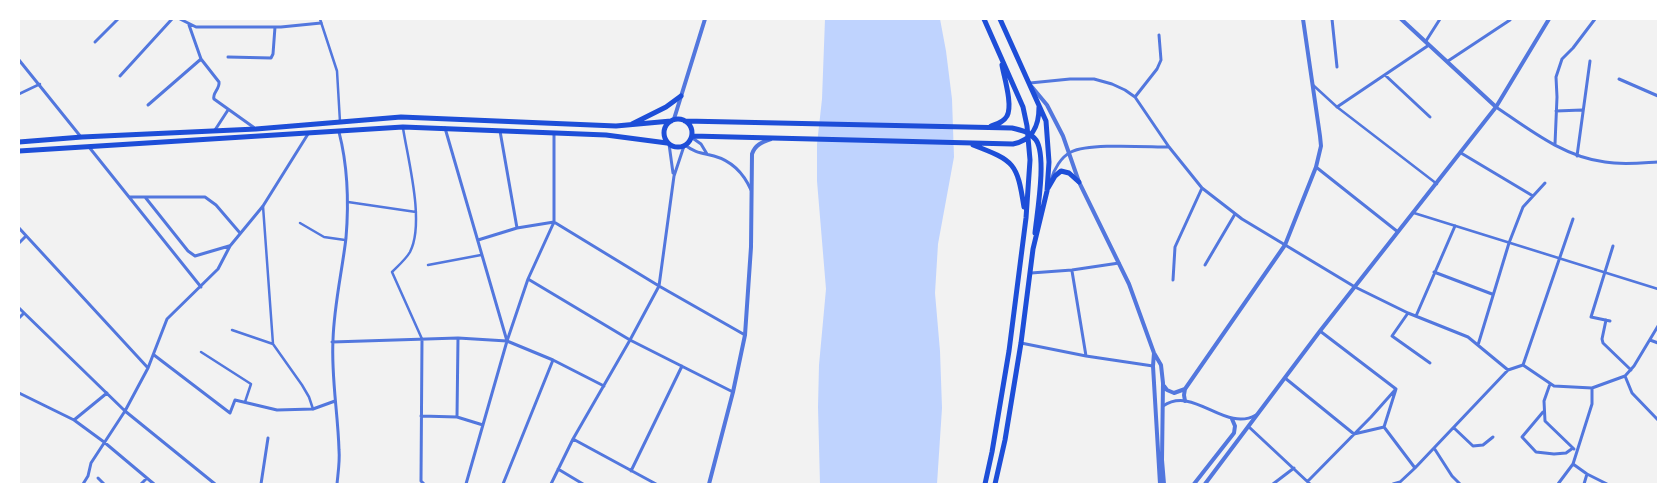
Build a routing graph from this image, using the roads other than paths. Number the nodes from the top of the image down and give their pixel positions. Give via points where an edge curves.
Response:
1 (118, 19) edge
2 (172, 19) edge
3 (180, 19) edge
4 (705, 19) edge
5 (984, 19) edge
6 (1000, 19) edge
7 (1332, 19) edge
8 (1401, 19) edge
9 (1440, 19) edge
10 (1549, 19) edge
11 (1595, 19) edge
12 (1304, 20) edge
13 (1510, 20) dead end
14 (320, 21) edge
15 (189, 24) junction
16 (275, 28) junction
17 (1159, 35) dead end
18 (95, 42) dead end
19 (1428, 43) junction
20 (1000, 55) junction
21 (228, 57) dead end
22 (201, 59) junction
23 (19, 60) edge
24 (1448, 61) junction
25 (1590, 61) dead end
26 (1337, 67) dead end
27 (1385, 75) junction
28 (120, 76) dead end
29 (1619, 79) dead end
30 (1029, 83) junction
31 (40, 84) junction
32 (1312, 84) junction
33 (19, 94) edge
34 (681, 96) junction
35 (1658, 96) edge
36 (1135, 97) junction
37 (148, 105) dead end
38 (1039, 107) junction
39 (1337, 107) junction
40 (1496, 107) junction
41 (228, 110) junction
42 (1582, 110) junction
43 (1556, 111) junction
44 (1430, 117) dead end
45 (672, 120) junction
46 (685, 121) junction
47 (340, 122) junction
48 (630, 125) junction
49 (403, 127) junction
50 (445, 128) junction
51 (986, 128) junction
52 (256, 129) junction
53 (214, 131) junction
54 (500, 131) junction
55 (339, 132) junction
56 (554, 133) junction
57 (308, 134) junction
58 (1029, 135) junction
59 (82, 137) junction
60 (692, 137) junction
61 (773, 138) junction
62 (19, 142) edge
63 (668, 143) junction
64 (966, 143) junction
65 (1555, 145) junction
66 (88, 146) junction
67 (684, 146) junction
68 (1170, 147) junction
69 (19, 151) edge
70 (1070, 152) junction
71 (1461, 153) junction
72 (707, 154) junction
73 (1577, 156) junction
74 (1658, 162) edge
75 (1316, 167) junction
76 (674, 176) junction
77 (1079, 182) junction
78 (1544, 183) dead end
79 (1437, 184) junction
80 (1202, 188) junction
81 (751, 191) junction
82 (1047, 191) junction
83 (1533, 196) junction
84 (130, 197) junction
85 (145, 197) junction
86 (348, 202) junction
87 (263, 206) junction
88 (416, 212) junction
89 (1414, 213) junction
90 (1235, 214) junction
91 (1026, 218) junction
92 (1573, 219) dead end
93 (554, 222) junction
94 (300, 223) dead end
95 (1455, 226) junction
96 (19, 228) edge
97 (517, 228) junction
98 (1399, 232) junction
99 (240, 233) junction
100 (26, 236) junction
101 (345, 240) junction
102 (478, 240) junction
103 (19, 243) edge
104 (1509, 243) junction
105 (1285, 245) junction
106 (230, 246) junction
107 (1613, 246) dead end
108 (1033, 249) junction
109 (481, 255) junction
110 (1560, 258) junction
111 (1119, 263) junction
112 (428, 265) dead end
113 (1205, 265) dead end
114 (1072, 270) junction
115 (1434, 272) junction
116 (1030, 273) junction
117 (1604, 273) junction
118 (528, 279) junction
119 (1172, 280) dead end
120 (659, 286) junction
121 (1355, 286) junction
122 (201, 287) junction
123 (1658, 289) edge
124 (1492, 294) junction
125 (19, 308) edge
126 (24, 313) junction
127 (1408, 313) junction
128 (1416, 316) junction
129 (19, 318) edge
130 (1606, 320) junction
131 (1610, 321) dead end
132 (1658, 326) edge
133 (232, 330) dead end
134 (1320, 331) junction
135 (745, 336) junction
136 (458, 338) junction
137 (422, 339) junction
138 (630, 340) junction
139 (1650, 340) junction
140 (507, 341) junction
141 (332, 342) junction
142 (1021, 343) junction
143 (1658, 343) edge
144 (273, 344) junction
145 (1478, 345) junction
146 (201, 352) dead end
147 (1154, 353) junction
148 (154, 355) junction
149 (1086, 356) junction
150 (553, 360) junction
151 (1430, 362) dead end
152 (1523, 365) junction
153 (682, 366) junction
154 (1153, 366) junction
155 (148, 368) junction
156 (1508, 370) junction
157 (1631, 370) junction
158 (1625, 376) junction
159 (1285, 378) junction
160 (1162, 384) junction
161 (1550, 384) junction
162 (604, 386) junction
163 (1592, 388) junction
164 (1185, 389) junction
165 (1396, 389) junction
166 (733, 392) junction
167 (19, 393) edge
168 (107, 393) junction
169 (335, 401) junction
170 (1185, 401) junction
171 (245, 402) junction
172 (1163, 406) junction
173 (313, 409) junction
174 (125, 411) junction
175 (1261, 412) junction
176 (1543, 412) junction
177 (421, 416) junction
178 (457, 417) junction
179 (1232, 419) junction
180 (74, 420) junction
181 (1658, 420) edge
182 (483, 425) junction
183 (1249, 427) junction
184 (1384, 427) junction
185 (1454, 428) junction
186 (1354, 434) junction
187 (1493, 437) dead end
188 (268, 438) dead end
189 (573, 440) junction
190 (104, 442) junction
191 (1434, 448) junction
192 (1573, 448) junction
193 (1577, 452) junction
194 (1573, 464) junction
195 (1294, 468) junction
196 (1415, 468) junction
197 (558, 469) junction
198 (631, 471) junction
199 (1587, 474) junction
200 (98, 478) dead end
201 (147, 478) junction
202 (1309, 483) edge
203 (83, 484) edge
204 (104, 484) edge
205 (141, 484) edge
206 (154, 484) edge
207 (215, 484) edge
208 (261, 484) edge
209 (337, 484) edge
210 (424, 484) edge
211 (466, 484) edge
212 (503, 484) edge
213 (550, 484) edge
214 (583, 484) edge
215 (656, 484) edge
216 (709, 484) edge
217 (985, 484) edge
218 (995, 484) edge
219 (1162, 484) edge
220 (1194, 484) edge
221 (1205, 484) edge
222 (1273, 484) edge
223 (1393, 484) edge
224 (1460, 484) edge
225 (1558, 484) edge
226 (1584, 484) edge
227 (1607, 484) edge

1 - 18 street
2 - 28 street
3 - 15 street
4 - 34 street
5 - 20 main road
6 - 30 main road
7 - 26 street
8 - 19 street
9 - 19 street
10 - 40 street
11 - 43 street via 1562,59 1556,78
12 - 32 street
13 - 24 street
14 - 16 street
14 - 47 street via 337,72
15 - 16 street via 196,27
15 - 22 street
16 - 21 street via 271,58
17 - 36 street via 1161,60
19 - 24 street
19 - 27 street
20 - 51 main road via 1009,100 1008,114 999,123
20 - 58 main road via 1023,107
22 - 37 street
22 - 41 street via 219,82 214,99
23 - 31 street
24 - 40 street
25 - 42 street
27 - 39 street
27 - 44 street
29 - 35 street
30 - 36 street via 1094,79 1112,84
30 - 38 main road
30 - 70 street via 1047,105
31 - 33 street
31 - 59 street
32 - 39 street
32 - 75 street via 1321,146
34 - 45 street
34 - 48 main road
36 - 68 street
38 - 58 main road via 1038,121
38 - 82 main road via 1048,132
39 - 79 street
40 - 65 street
40 - 71 street
41 - 52 street
41 - 53 street
42 - 43 street
42 - 73 street
43 - 65 street
45 - 46 main road
45 - 48 main road
45 - 63 main road via 664,131
46 - 51 main road
46 - 60 main road via 690,126
47 - 48 main road via 401,117
47 - 52 main road
49 - 50 main road
49 - 55 main road
49 - 88 street
50 - 54 main road
50 - 102 street
51 - 58 main road via 1012,128
52 - 53 main road
53 - 59 main road
54 - 56 main road
54 - 97 street
55 - 57 main road
55 - 86 street via 345,156
56 - 63 main road
56 - 93 street
57 - 66 main road
57 - 87 street
58 - 64 main road via 1013,144
58 - 91 main road
58 - 108 main road via 1039,145 1041,163
59 - 62 main road
59 - 66 main road
60 - 61 main road
60 - 67 main road
60 - 72 street
61 - 64 main road
61 - 81 street via 754,150
63 - 67 main road
63 - 76 street
64 - 91 main road via 1012,164 1019,177
65 - 73 street
66 - 69 main road
66 - 84 street
67 - 72 street
67 - 76 street
68 - 70 street via 1085,147
68 - 80 street
70 - 77 street
70 - 82 street via 1054,170
71 - 79 street
71 - 83 street
72 - 81 street via 724,160 737,170
73 - 74 street via 1614,164
75 - 98 street
75 - 105 street
76 - 120 street
77 - 82 main road via 1069,173 1061,172
77 - 111 street
78 - 83 street
79 - 89 street
80 - 90 street
80 - 119 street via 1174,247
81 - 135 street
82 - 108 main road
83 - 104 street via 1523,207
84 - 85 street
84 - 122 street
85 - 99 street via 205,197
85 - 106 street via 195,256
86 - 88 street
86 - 101 street
87 - 99 street
87 - 144 street
88 - 137 street via 410,252 392,272
89 - 95 street
89 - 98 street
90 - 105 street
90 - 113 street
91 - 217 main road via 1009,350
92 - 110 street
93 - 97 street
93 - 118 street
93 - 120 street
94 - 101 street via 324,237
95 - 104 street
95 - 115 street
96 - 100 street
97 - 102 street
98 - 121 street
99 - 106 street
100 - 103 street
100 - 155 street
101 - 141 street
102 - 109 street
104 - 110 street
104 - 124 street
105 - 121 street
105 - 164 street
106 - 122 street via 218,269
107 - 117 street
108 - 116 main road
109 - 112 street
109 - 140 street
110 - 117 street
110 - 152 street
111 - 114 street
111 - 147 street via 1138,304
114 - 116 street
114 - 149 street
115 - 124 street
115 - 128 street
116 - 142 main road
117 - 123 street
117 - 130 street via 1591,317
118 - 138 street
118 - 140 street
120 - 135 street
120 - 138 street
121 - 127 street
121 - 134 street
122 - 148 street via 167,319
124 - 145 street
125 - 126 street
126 - 129 street
126 - 168 street
127 - 128 street
127 - 151 street via 1392,336
128 - 145 street via 1468,337
130 - 131 street
130 - 157 street via 1603,343
132 - 139 street
133 - 144 street
134 - 159 street
134 - 165 street
135 - 166 street
136 - 137 street
136 - 140 street
136 - 178 street
137 - 141 street
137 - 177 street
138 - 153 street
138 - 162 street
139 - 143 street
139 - 157 street
140 - 150 street
140 - 182 street
141 - 169 street
142 - 149 street
142 - 218 main road
144 - 173 street via 302,385
145 - 156 street
146 - 171 street via 251,384
147 - 154 street
147 - 160 street via 1160,365
148 - 155 street
148 - 171 street via 230,413 235,400
149 - 154 street
150 - 162 street
150 - 212 street
152 - 156 street
152 - 161 street
153 - 166 street
153 - 198 street
154 - 219 street
155 - 174 street
156 - 185 street
157 - 158 street
158 - 163 street
158 - 181 street via 1632,393
159 - 175 street
159 - 186 street
160 - 164 street via 1174,393
160 - 172 street
161 - 163 street
161 - 176 street via 1544,396
162 - 189 street
163 - 193 street via 1592,404
164 - 170 street
165 - 184 street
165 - 186 street
166 - 216 street
167 - 180 street
168 - 174 street
168 - 180 street
169 - 173 street
169 - 209 street via 340,452
170 - 172 street via 1176,400
170 - 179 street
171 - 173 street via 277,410
172 - 219 street
174 - 190 street
174 - 207 street
175 - 179 street via 1248,419
175 - 183 street
176 - 192 street via 1547,425
176 - 192 street via 1522,437 1536,452 1566,453
177 - 178 street
177 - 210 street via 421,481
178 - 182 street
179 - 220 street via 1234,433
180 - 190 street
182 - 211 street
183 - 195 street
183 - 221 street
184 - 186 street
184 - 196 street
185 - 187 street via 1474,446 1483,445
185 - 191 street
186 - 202 street
188 - 208 street
189 - 197 street
189 - 198 street
190 - 201 street
190 - 203 street
191 - 196 street
191 - 224 street
192 - 193 street
193 - 194 street
194 - 199 street
194 - 225 street
195 - 202 street
195 - 222 street
196 - 223 street
197 - 213 street
197 - 214 street
198 - 215 street
199 - 226 street
199 - 227 street
200 - 204 street
201 - 205 street
201 - 206 street

